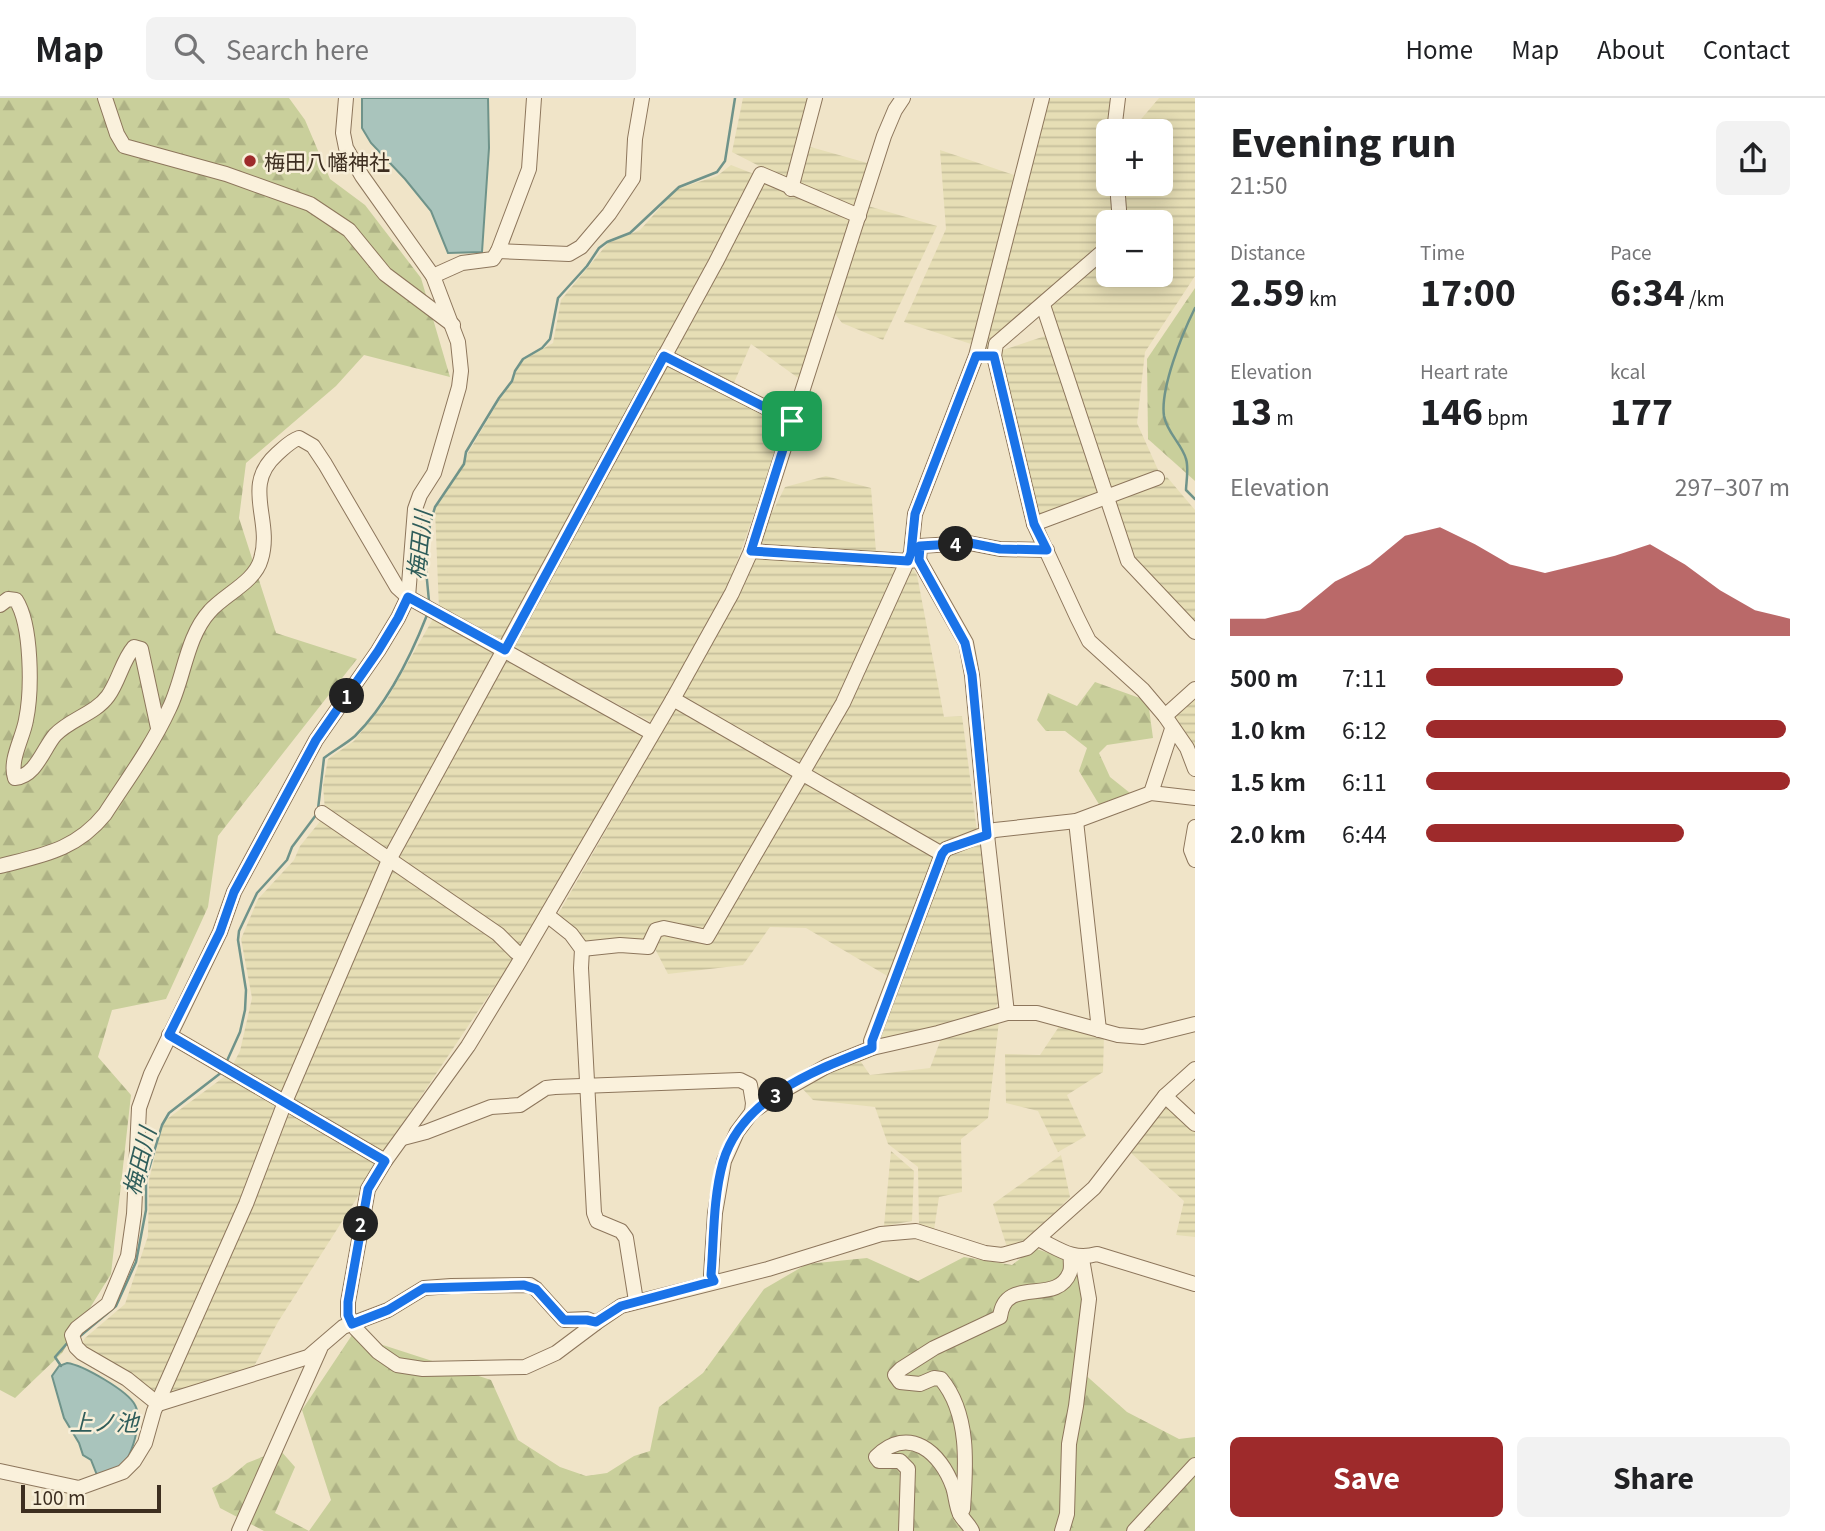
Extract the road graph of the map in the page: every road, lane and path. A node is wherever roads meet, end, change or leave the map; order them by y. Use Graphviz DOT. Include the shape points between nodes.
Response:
graph roads {
  1 [pos="105,98"];
  2 [pos="345,98"];
  3 [pos="534,98"];
  4 [pos="642,98"];
  5 [pos="815,98"];
  6 [pos="903,98"];
  7 [pos="1042,98"];
  8 [pos="1118,98"];
  9 [pos="1115,119"];
  10 [pos="792,189"];
  11 [pos="859,216"];
  12 [pos="498,251"];
  13 [pos="1096,258"];
  14 [pos="433,276"];
  15 [pos="1043,305"];
  16 [pos="453,325"];
  17 [pos="664,356"];
  18 [pos="976,356"];
  19 [pos="994,356"];
  20 [pos="792,421"];
  21 [pos="1157,478"];
  22 [pos="1106,497"];
  23 [pos="1034,524"];
  24 [pos="1047,550"];
  25 [pos="751,551"];
  26 [pos="913,561"];
  27 [pos="408,597"];
  28 [pos="0,605"];
  29 [pos="1195,632"];
  30 [pos="505,650"];
  31 [pos="1195,688"];
  32 [pos="673,699"];
  33 [pos="1169,722"];
  34 [pos="158,728"];
  35 [pos="652,733"];
  36 [pos="1195,769"];
  37 [pos="802,772"];
  38 [pos="1151,793"];
  39 [pos="1195,798"];
  40 [pos="322,813"];
  41 [pos="1076,821"];
  42 [pos="1195,827"];
  43 [pos="987,835"];
  44 [pos="942,854"];
  45 [pos="389,860"];
  46 [pos="1195,860"];
  47 [pos="0,866"];
  48 [pos="547,915"];
  49 [pos="582,948"];
  50 [pos="523,954"];
  51 [pos="1007,1013"];
  52 [pos="1195,1024"];
  53 [pos="1099,1030"];
  54 [pos="169,1035"];
  55 [pos="872,1048"];
  56 [pos="1195,1069"];
  57 [pos="587,1087"];
  58 [pos="1165,1096"];
  59 [pos="285,1102"];
  60 [pos="752,1112"];
  61 [pos="1195,1124"];
  62 [pos="403,1138"];
  63 [pos="385,1161"];
  64 [pos="1038,1239"];
  65 [pos="1077,1257"];
  66 [pos="714,1281"];
  67 [pos="1195,1284"];
  68 [pos="636,1301"];
  69 [pos="596,1322"];
  70 [pos="352,1324"];
  71 [pos="320,1349"];
  72 [pos="158,1404"];
  73 [pos="1195,1465"];
  74 [pos="0,1471"];
  75 [pos="960,1514"];
  76 [pos="239,1531"];
  77 [pos="906,1531"];
  78 [pos="972,1531"];
  79 [pos="1062,1531"];
  80 [pos="1134,1531"];
  1 -- 16 [label="street" via="124,146 226,174 310,204 349,230 385,274"];
  2 -- 14 [label="street" via="346,148"];
  3 -- 12 [label="street" via="529,169"];
  4 -- 12 [label="street" via="633,178 581,247 569,254"];
  5 -- 10 [label="street"];
  6 -- 11 [label="street" via="884,136"];
  7 -- 18 [label="street"];
  8 -- 9 [label="street"];
  10 -- 11 [label="street"];
  10 -- 17 [label="street" via="761,174"];
  11 -- 20 [label="street"];
  12 -- 14 [label="street" via="493,259 462,262"];
  13 -- 15 [label="street"];
  14 -- 16 [label="street"];
  15 -- 19 [label="street" via="996,344"];
  15 -- 22 [label="street"];
  16 -- 27 [label="street" via="461,358 457,400 434,473 415,509"];
  17 -- 20 [label="street"];
  17 -- 30 [label="street"];
  18 -- 19 [label="street"];
  18 -- 26 [label="street" via="915,514"];
  19 -- 23 [label="street"];
  20 -- 25 [label="street"];
  21 -- 22 [label="street"];
  22 -- 23 [label="street"];
  22 -- 29 [label="street" via="1128,561"];
  23 -- 24 [label="street"];
  24 -- 26 [label="street" via="970,543 920,546"];
  24 -- 33 [label="street" via="1089,641 1143,690"];
  25 -- 26 [label="street"];
  25 -- 32 [label="street"];
  26 -- 37 [label="street" via="843,703"];
  26 -- 43 [label="street" via="965,643"];
  27 -- 30 [label="street"];
  27 -- 34 [label="street" via="397,587 313,446 306,440 293,440 269,463 259,481 264,527 261,561 209,612"];
  27 -- 54 [label="street" via="378,651 316,740 234,892 220,932"];
  28 -- 34 [label="street" via="16,600 26,634 29,685 26,719 13,764 15,778 37,764 55,736 108,696 134,647 141,649"];
  30 -- 35 [label="street"];
  30 -- 45 [label="street"];
  31 -- 33 [label="street"];
  32 -- 35 [label="street"];
  32 -- 37 [label="street"];
  33 -- 36 [label="street"];
  33 -- 38 [label="street"];
  34 -- 47 [label="street" via="94,827 74,844"];
  35 -- 48 [label="street"];
  37 -- 44 [label="street"];
  37 -- 49 [label="street" via="707,937 664,928 656,930 648,947"];
  38 -- 39 [label="street"];
  38 -- 41 [label="street"];
  40 -- 45 [label="street"];
  41 -- 43 [label="street" via="995,830"];
  41 -- 53 [label="street"];
  42 -- 46 [label="street" via="1191,850"];
  43 -- 44 [label="street"];
  43 -- 51 [label="street"];
  44 -- 55 [label="street"];
  45 -- 50 [label="street"];
  45 -- 59 [label="street"];
  48 -- 49 [label="street"];
  48 -- 50 [label="street"];
  49 -- 57 [label="street"];
  50 -- 62 [label="street" via="468,1046"];
  51 -- 53 [label="street" via="1037,1013"];
  51 -- 55 [label="street"];
  52 -- 53 [label="street" via="1143,1037"];
  54 -- 59 [label="street"];
  54 -- 72 [label="street" via="139,1108 128,1256 108,1304 77,1328 73,1339 82,1353"];
  55 -- 60 [label="street" via="827,1066"];
  56 -- 58 [label="street"];
  57 -- 60 [label="street" via="740,1080 750,1086"];
  57 -- 62 [label="street" via="546,1088 520,1105 491,1107"];
  57 -- 68 [label="street" via="594,1213 597,1221 621,1231 625,1238"];
  58 -- 61 [label="street"];
  58 -- 64 [label="street" via="1094,1188"];
  59 -- 63 [label="street"];
  59 -- 72 [label="street"];
  60 -- 66 [label="street" via="724,1161 715,1213"];
  62 -- 63 [label="street"];
  63 -- 70 [label="street" via="368,1189 348,1302"];
  64 -- 65 [label="street"];
  64 -- 66 [label="street" via="1027,1248 1002,1255 916,1231 881,1234"];
  65 -- 67 [label="street" via="1097,1254"];
  65 -- 75 [label="street" via="1064,1282 1054,1289 1011,1296 1000,1317 934,1348 895,1375 900,1382 920,1384 942,1379 955,1401 967,1457"];
  65 -- 79 [label="street" via="1089,1299"];
  66 -- 68 [label="street"];
  68 -- 69 [label="street"];
  69 -- 70 [label="street" via="564,1320 536,1289 524,1285 424,1288 388,1310"];
  69 -- 70 [label="street" via="556,1353 525,1367 423,1369 387,1359"];
  70 -- 71 [label="street" via="337,1331"];
  71 -- 72 [label="street" via="308,1357"];
  71 -- 76 [label="street"];
  72 -- 74 [label="street" via="145,1443 123,1472 79,1488"];
  73 -- 80 [label="street"];
  75 -- 77 [label="street" via="953,1487 937,1460 922,1445 906,1442 876,1457 900,1461 908,1469"];
  75 -- 78 [label="street"];
}
